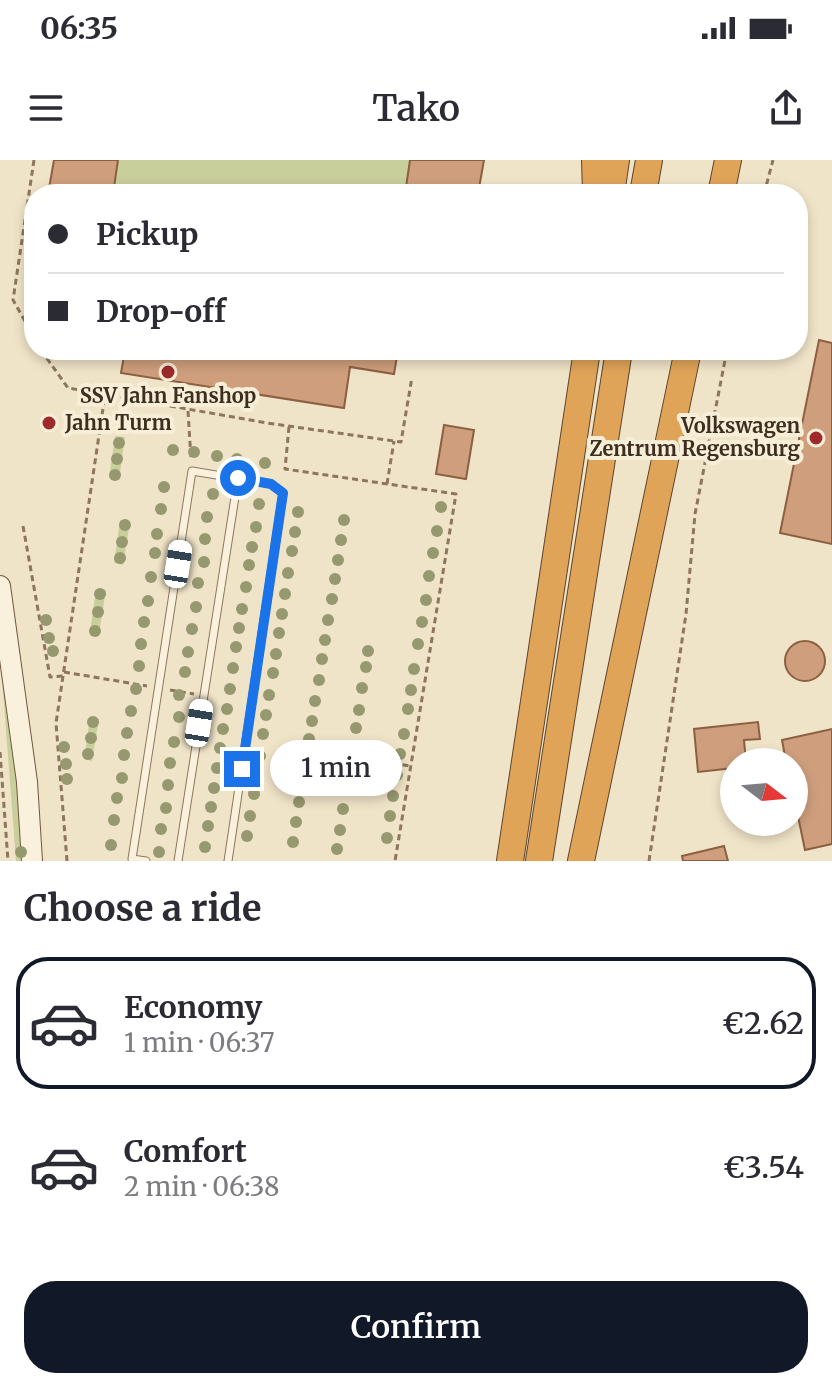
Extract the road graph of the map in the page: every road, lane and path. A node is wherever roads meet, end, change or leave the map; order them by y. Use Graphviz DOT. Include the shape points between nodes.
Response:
graph roads {
  1 [pos="34,160"];
  2 [pos="595,160"];
  3 [pos="616,160"];
  4 [pos="649,160"];
  5 [pos="728,160"];
  6 [pos="773,160"];
  7 [pos="30,184"];
  8 [pos="596,184"];
  9 [pos="612,184"];
  10 [pos="645,184"];
  11 [pos="723,184"];
  12 [pos="767,184"];
  13 [pos="24,227"];
  14 [pos="24,319"];
  15 [pos="47,360"];
  16 [pos="574,360"];
  17 [pos="585,360"];
  18 [pos="617,360"];
  19 [pos="686,360"];
  20 [pos="725,360"];
  21 [pos="412,377"];
  22 [pos="105,395"];
  23 [pos="188,410"];
  24 [pos="289,427"];
  25 [pos="394,441"];
  26 [pos="192,471"];
  27 [pos="238,478"];
  28 [pos="387,484"];
  29 [pos="23,526"];
  30 [pos="554,562"];
  31 [pos="0,586"];
  32 [pos="64,674"];
  33 [pos="158,688"];
  34 [pos="204,696"];
  35 [pos="284,746"];
  36 [pos="0,752"];
  37 [pos="410,766"];
  38 [pos="62,790"];
  39 [pos="68,790"];
  40 [pos="8,861"];
  41 [pos="32,861"];
  42 [pos="67,861"];
  43 [pos="146,861"];
  44 [pos="178,861"];
  45 [pos="228,861"];
  46 [pos="395,861"];
  47 [pos="510,861"];
  48 [pos="539,861"];
  49 [pos="581,861"];
  50 [pos="649,861"];
  1 -- 7 [label="path"];
  2 -- 8 [label="highway"];
  3 -- 9 [label="highway"];
  4 -- 10 [label="highway"];
  5 -- 11 [label="highway"];
  6 -- 12 [label="path"];
  13 -- 14 [label="path" via="13,300"];
  15 -- 22 [label="path" via="68,388"];
  16 -- 30 [label="highway"];
  17 -- 30 [label="highway"];
  18 -- 48 [label="highway"];
  19 -- 49 [label="highway"];
  20 -- 50 [label="path" via="695,514 686,614"];
  21 -- 25 [label="path" via="401,442"];
  22 -- 23 [label="path"];
  22 -- 32 [label="path"];
  23 -- 24 [label="path"];
  23 -- 26 [label="path"];
  24 -- 25 [label="path"];
  24 -- 28 [label="path" via="285,469"];
  25 -- 28 [label="path"];
  26 -- 27 [label="lane"];
  26 -- 33 [label="lane"];
  27 -- 34 [label="lane"];
  27 -- 45 [label="lane" via="271,484 283,493"];
  28 -- 37 [label="path" via="456,494"];
  29 -- 32 [label="path" via="50,677"];
  30 -- 47 [label="highway"];
  31 -- 41 [label="street" via="27,782"];
  32 -- 33 [label="path"];
  32 -- 38 [label="path" via="56,723"];
  33 -- 34 [label="path"];
  33 -- 43 [label="lane" via="132,859"];
  34 -- 44 [label="lane"];
  35 -- 37 [label="path"];
  36 -- 40 [label="path"];
  37 -- 46 [label="path"];
  38 -- 39 [label="path"];
  38 -- 42 [label="path"];
}
